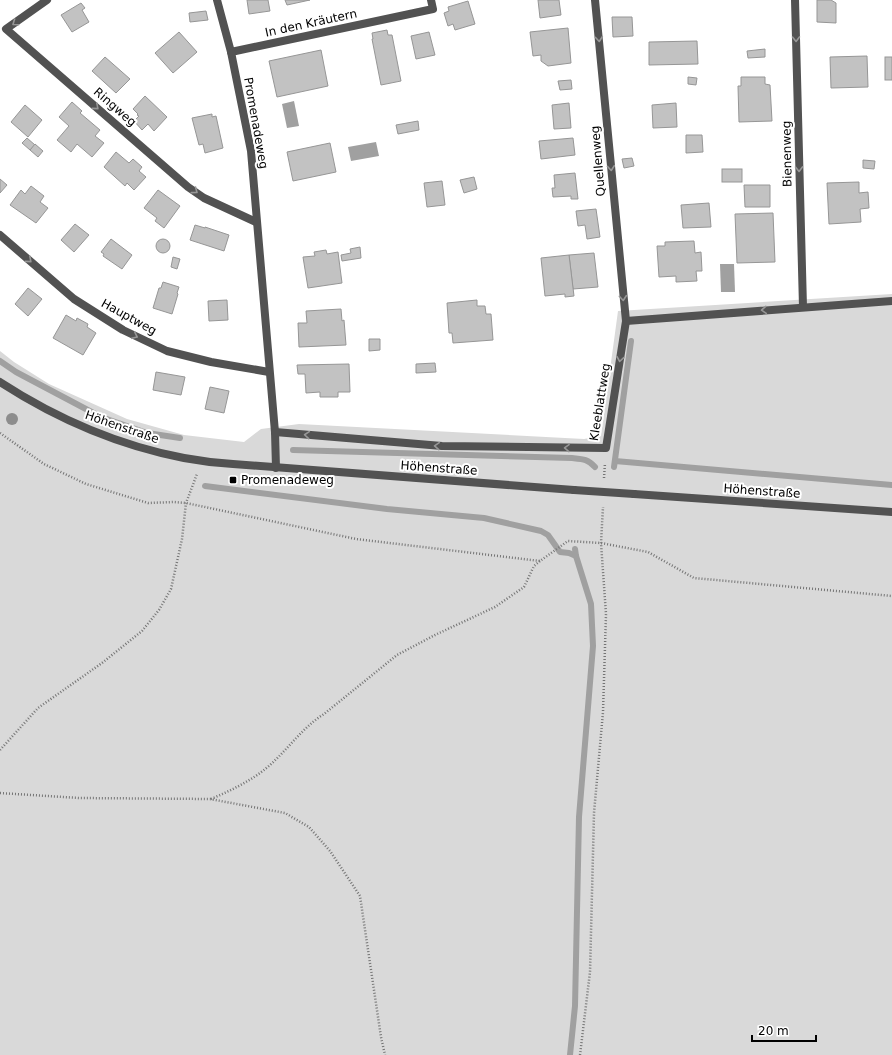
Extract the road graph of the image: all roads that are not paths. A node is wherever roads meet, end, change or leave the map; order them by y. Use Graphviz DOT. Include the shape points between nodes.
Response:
graph roads {
  1 [pos="47,0"];
  2 [pos="218,0"];
  3 [pos="431,0"];
  4 [pos="595,0"];
  5 [pos="795,0"];
  6 [pos="231,52"];
  7 [pos="256,222"];
  8 [pos="0,234"];
  9 [pos="892,301"];
  10 [pos="803,307"];
  11 [pos="626,321"];
  12 [pos="269,372"];
  13 [pos="0,382"];
  14 [pos="275,432"];
  15 [pos="276,468"];
  16 [pos="892,512"];
  1 -- 7 [label="street, Ringweg, one-way" via="6,29 188,187 204,198"];
  2 -- 6 [label="street, Promenadeweg"];
  3 -- 6 [label="street, In den Kräutern" via="433,9"];
  4 -- 11 [label="street, Quellenweg, one-way"];
  5 -- 10 [label="street, Bienenweg, one-way"];
  6 -- 7 [label="street, Promenadeweg" via="251,151"];
  7 -- 12 [label="street, Promenadeweg"];
  8 -- 12 [label="street, Hauptweg, one-way" via="74,299 123,330 167,351"];
  9 -- 10 [label="street"];
  10 -- 11 [label="street, one-way"];
  11 -- 14 [label="street, Kleeblattweg, one-way" via="606,448 442,446"];
  12 -- 14 [label="street, Promenadeweg"];
  13 -- 15 [label="street, Höhenstraße" via="53,414 124,443 202,461"];
  14 -- 15 [label="street, Promenadeweg"];
  15 -- 16 [label="street, Höhenstraße, bridge"];
}
